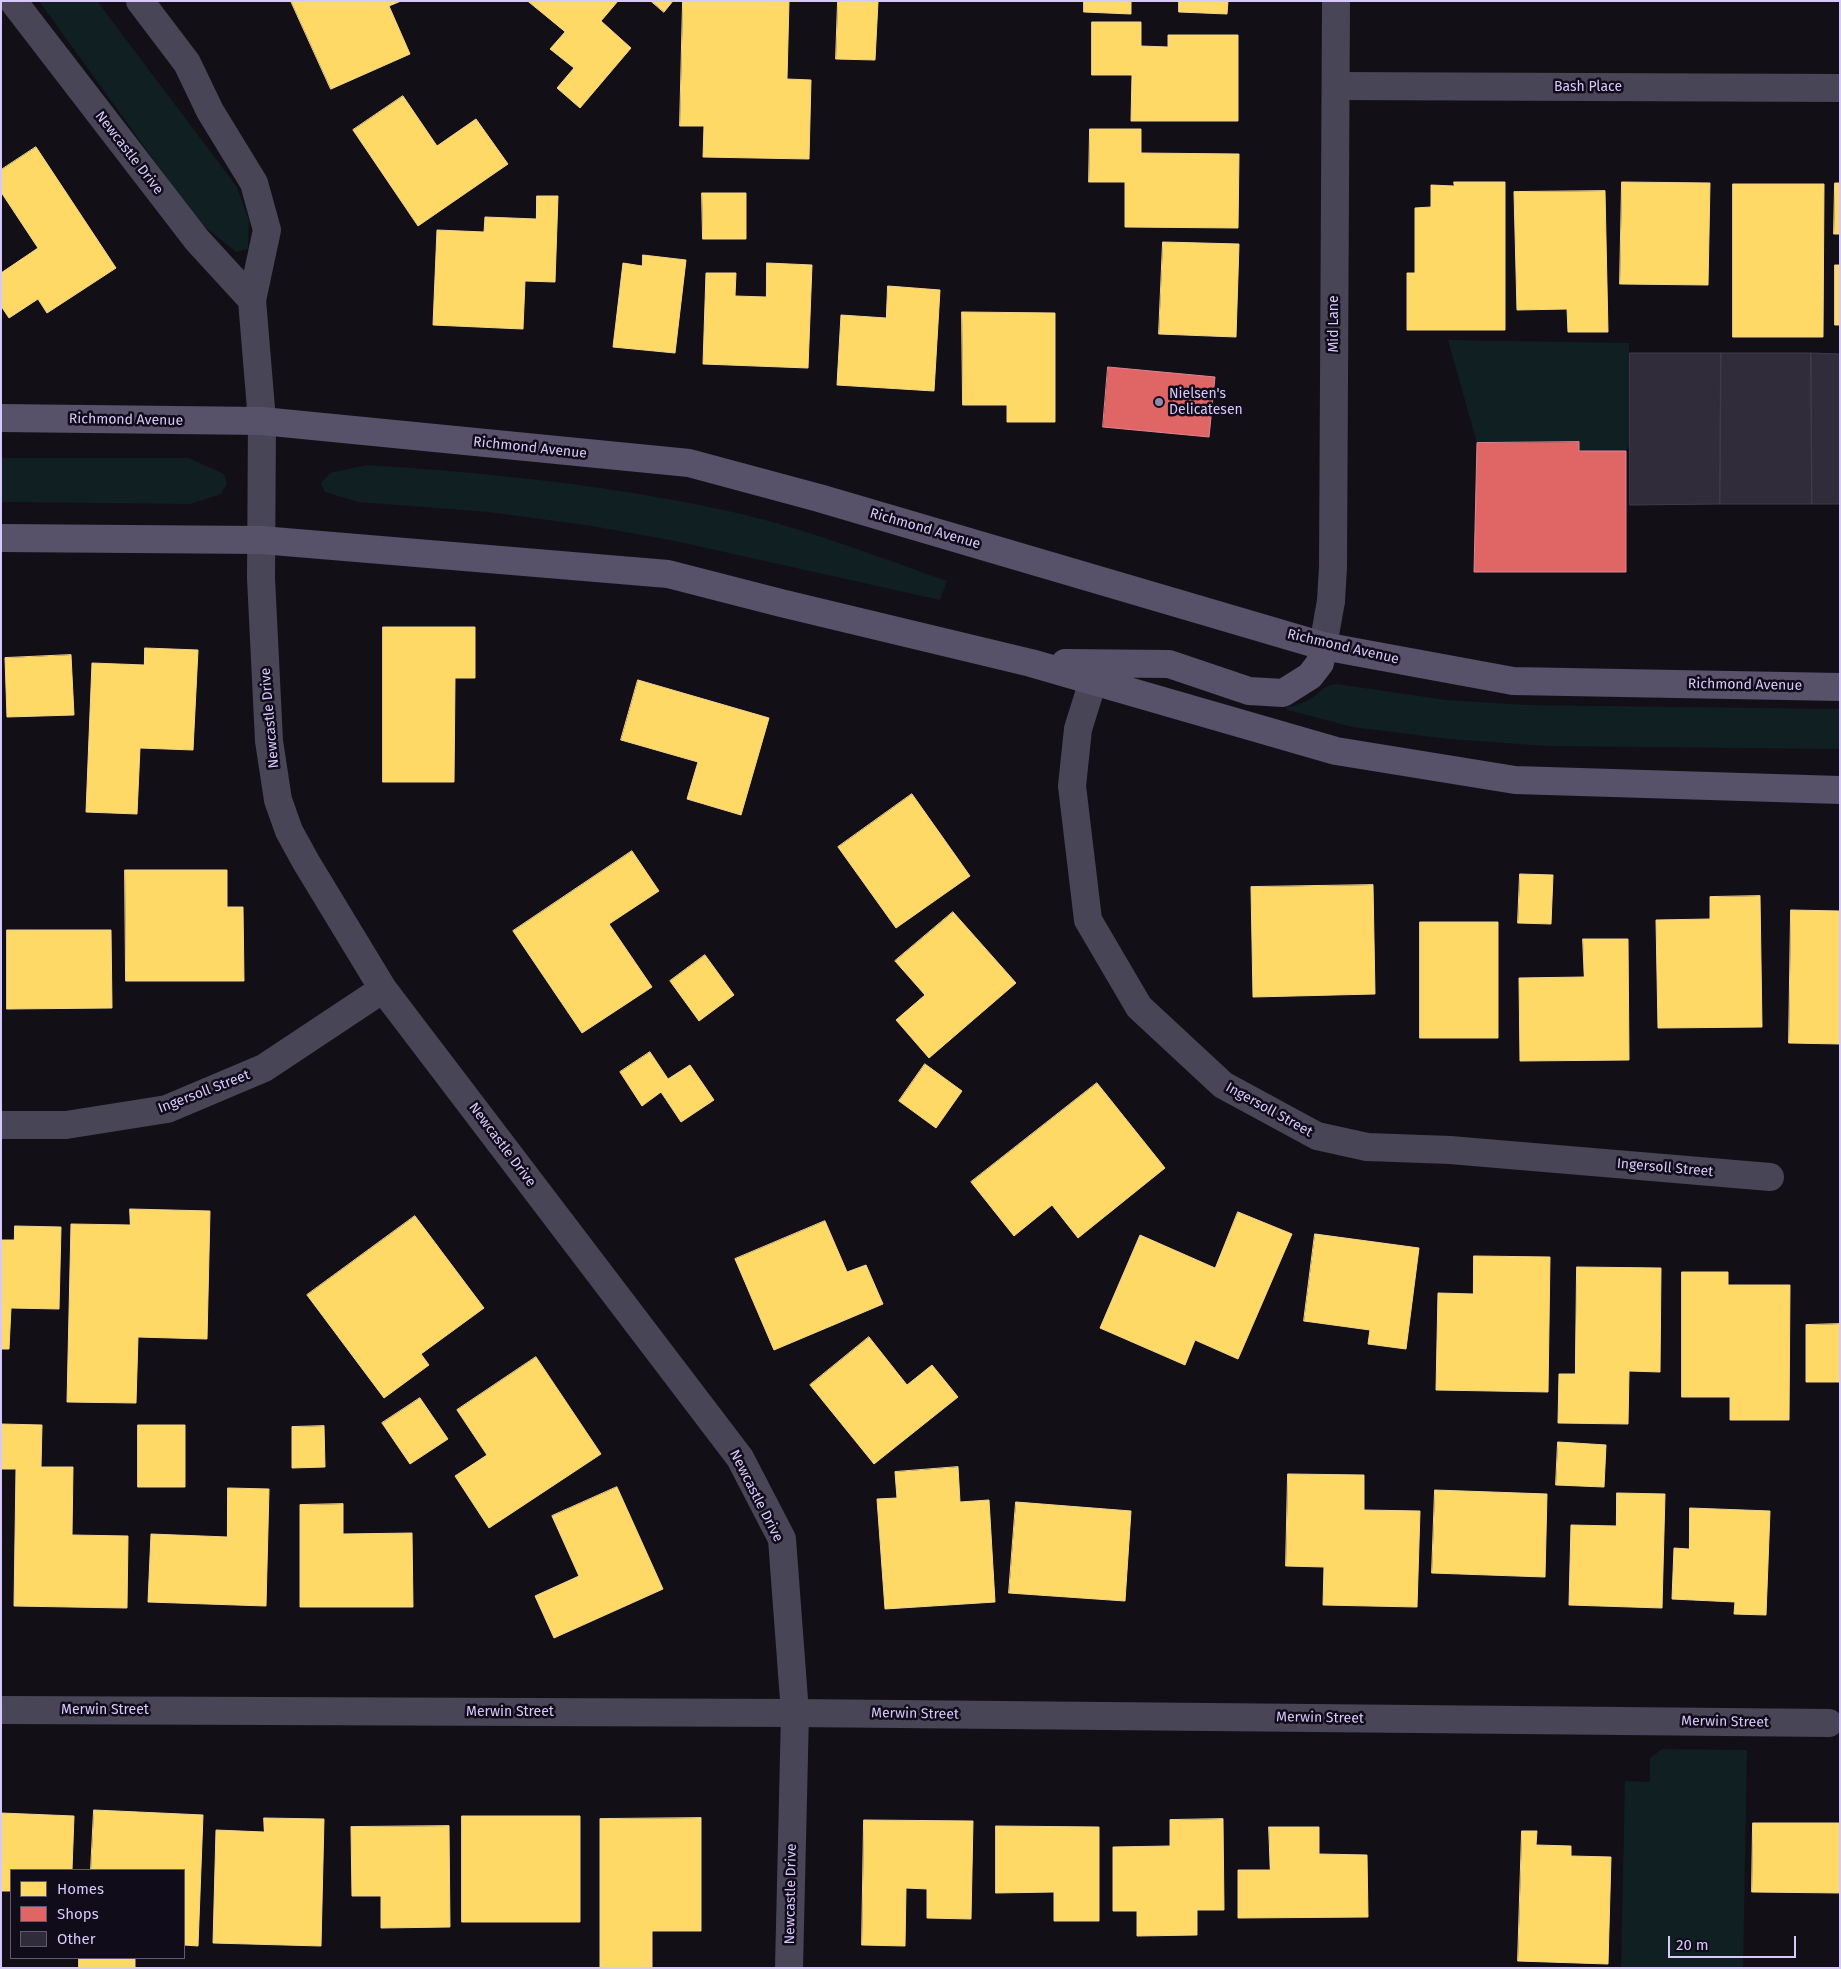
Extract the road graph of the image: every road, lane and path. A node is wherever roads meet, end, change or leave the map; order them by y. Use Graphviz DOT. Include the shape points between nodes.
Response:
graph roads {
  1 [pos="12,1"];
  2 [pos="140,1"];
  3 [pos="1336,1"];
  4 [pos="1336,86"];
  5 [pos="1840,88"];
  6 [pos="252,300"];
  7 [pos="1,418"];
  8 [pos="262,421"];
  9 [pos="1,538"];
  10 [pos="261,540"];
  11 [pos="1323,646"];
  12 [pos="1031,663"];
  13 [pos="1093,681"];
  14 [pos="1840,687"];
  15 [pos="1840,790"];
  16 [pos="383,989"];
  17 [pos="1,1125"];
  18 [pos="1770,1177"];
  19 [pos="1,1710"];
  20 [pos="795,1713"];
  21 [pos="1829,1723"];
  22 [pos="789,1968"];
  1 -- 6 [label="street, Newcastle Drive" via="197,240"];
  2 -- 6 [label="street, Newcastle Drive" via="187,63 210,111 254,183 267,230"];
  3 -- 4 [label="street, Mid Lane"];
  4 -- 5 [label="street, Bash Place"];
  4 -- 11 [label="street, Mid Lane" via="1333,558 1331,601"];
  6 -- 8 [label="street, Newcastle Drive"];
  7 -- 8 [label="main road, Richmond Avenue"];
  8 -- 10 [label="street, Newcastle Drive"];
  8 -- 11 [label="main road, Richmond Avenue" via="689,464 820,498"];
  9 -- 10 [label="main road"];
  10 -- 12 [label="main road" via="668,574"];
  10 -- 16 [label="street, Newcastle Drive" via="269,742 278,800 289,831 306,862"];
  11 -- 12 [label="main road" via="1320,663 1310,676 1283,693 1249,691 1169,664"];
  11 -- 14 [label="main road, Richmond Avenue" via="1513,681"];
  12 -- 13 [label="main road"];
  13 -- 15 [label="main road" via="1336,751 1515,780"];
  13 -- 18 [label="street, Ingersoll Street" via="1078,729 1072,786 1088,920 1139,1007 1223,1085 1317,1136 1367,1146"];
  16 -- 17 [label="street, Ingersoll Street" via="264,1068 167,1109 66,1125"];
  16 -- 20 [label="street, Newcastle Drive" via="740,1458 782,1539"];
  19 -- 20 [label="street, Merwin Street"];
  20 -- 21 [label="street, Merwin Street"];
  20 -- 22 [label="street, Newcastle Drive"];
}
